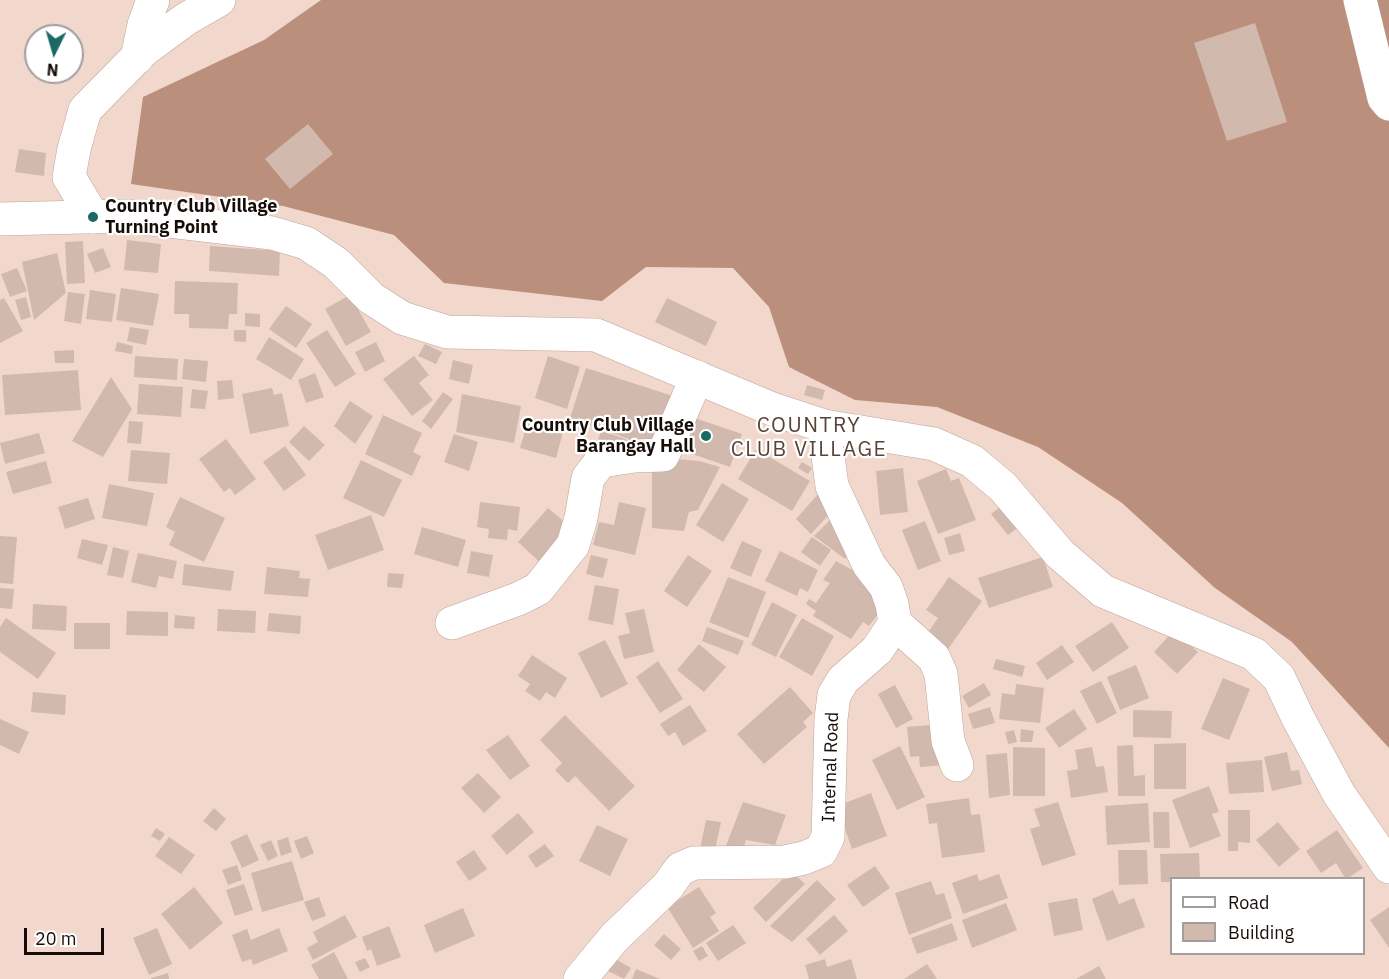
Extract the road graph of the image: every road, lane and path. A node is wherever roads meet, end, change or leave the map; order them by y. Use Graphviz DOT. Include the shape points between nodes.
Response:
graph roads {
  1 [pos="153,0"];
  2 [pos="219,0"];
  3 [pos="1360,0"];
  4 [pos="137,58"];
  5 [pos="1389,104"];
  6 [pos="93,217"];
  7 [pos="0,219"];
  8 [pos="697,378"];
  9 [pos="824,426"];
  10 [pos="895,622"];
  11 [pos="452,623"];
  12 [pos="957,765"];
  13 [pos="1389,867"];
  14 [pos="580,979"];
  1 -- 4 [label="street"];
  2 -- 4 [label="street" via="186,19"];
  3 -- 5 [label="street" via="1384,98"];
  4 -- 6 [label="street" via="85,111 74,149 69,177"];
  6 -- 7 [label="street"];
  6 -- 8 [label="street" via="126,216 272,233 306,243 336,262 371,298 402,318 447,332 596,335"];
  8 -- 9 [label="street"];
  8 -- 11 [label="street" via="663,455 601,461 588,478 573,545 538,589"];
  9 -- 10 [label="street" via="832,486 869,566 886,587"];
  9 -- 13 [label="street" via="934,444 972,461 1003,487 1060,554 1103,591 1254,654 1279,678 1339,794"];
  10 -- 12 [label="street" via="934,658 941,674 948,741"];
  10 -- 14 [label="street, Internal Road" via="877,650 843,680 834,695 828,837 821,851 785,862 694,863 680,869"];
}
